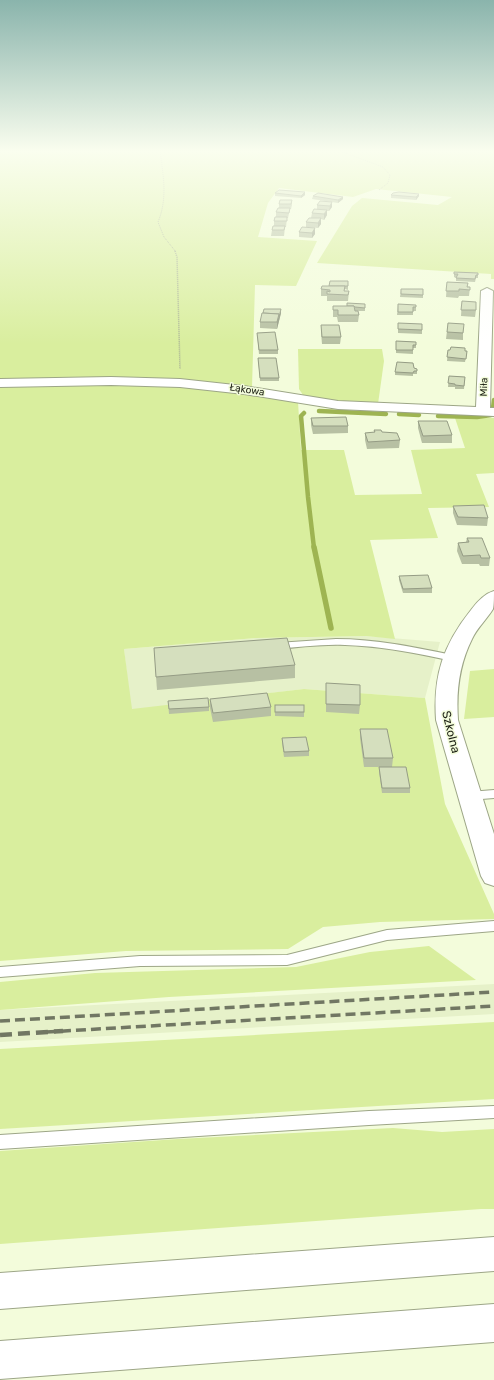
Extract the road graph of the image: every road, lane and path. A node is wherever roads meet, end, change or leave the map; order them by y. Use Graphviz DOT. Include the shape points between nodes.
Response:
graph roads {
  1 [pos="162,214"];
  2 [pos="487,291"];
  3 [pos="0,383"];
  4 [pos="180,383"];
  5 [pos="489,412"];
  6 [pos="494,598"];
  7 [pos="264,647"];
  8 [pos="452,658"];
  9 [pos="494,794"];
  10 [pos="468,796"];
  11 [pos="494,876"];
  12 [pos="494,926"];
  13 [pos="0,972"];
  14 [pos="494,1112"];
  15 [pos="0,1142"];
  16 [pos="494,1254"];
  17 [pos="0,1291"];
  18 [pos="494,1323"];
  19 [pos="0,1360"];
  1 -- 4 [label="path" via="158,222 177,257"];
  2 -- 5 [label="street, Miła"];
  3 -- 4 [label="street, Łąkowa"];
  4 -- 5 [label="street, Łąkowa" via="244,390 338,406"];
  6 -- 8 [label="main road, Szkolna" via="464,633"];
  7 -- 8 [label="lane" via="366,643"];
  8 -- 10 [label="main road, Szkolna" via="446,681 445,707"];
  9 -- 10 [label="lane"];
  10 -- 11 [label="main road, Szkolna"];
  12 -- 13 [label="lane" via="387,935 287,960 140,961"];
  14 -- 15 [label="lane"];
  16 -- 17 [label="main road"];
  18 -- 19 [label="main road"];
}
